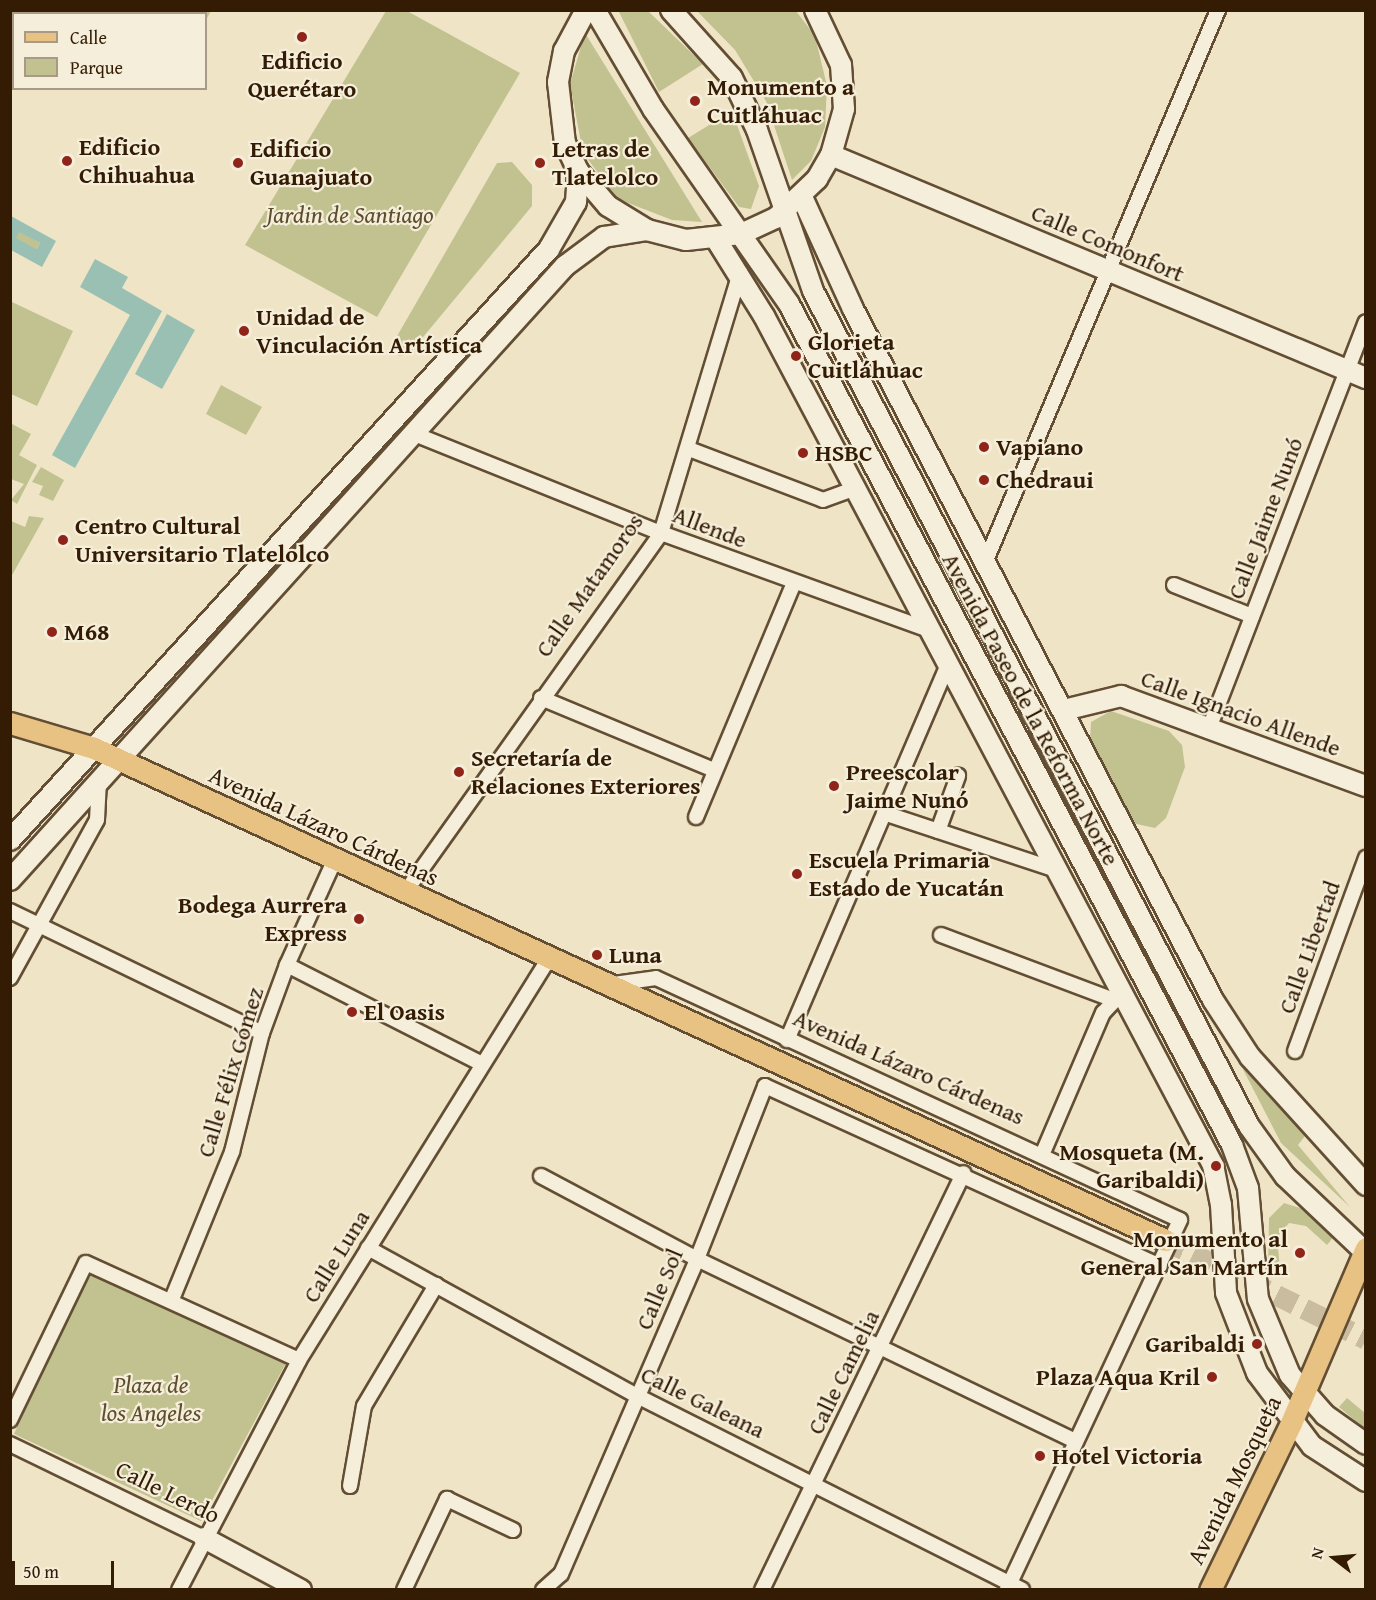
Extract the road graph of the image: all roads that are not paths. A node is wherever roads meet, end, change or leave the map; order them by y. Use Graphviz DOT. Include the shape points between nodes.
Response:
graph roads {
  1 [pos="586,10"];
  2 [pos="595,10"];
  3 [pos="671,10"];
  4 [pos="1218,10"];
  5 [pos="825,15"];
  6 [pos="831,155"];
  7 [pos="578,171"];
  8 [pos="802,197"];
  9 [pos="787,210"];
  10 [pos="648,230"];
  11 [pos="741,234"];
  12 [pos="716,239"];
  13 [pos="740,273"];
  14 [pos="1112,273"];
  15 [pos="1365,322"];
  16 [pos="1345,369"];
  17 [pos="1365,378"];
  18 [pos="412,433"];
  19 [pos="689,449"];
  20 [pos="854,489"];
  21 [pos="661,533"];
  22 [pos="987,558"];
  23 [pos="794,583"];
  24 [pos="1174,585"];
  25 [pos="1252,616"];
  26 [pos="929,630"];
  27 [pos="948,664"];
  28 [pos="541,698"];
  29 [pos="1064,710"];
  30 [pos="10,723"];
  31 [pos="1208,731"];
  32 [pos="94,748"];
  33 [pos="118,759"];
  34 [pos="714,770"];
  35 [pos="958,776"];
  36 [pos="99,780"];
  37 [pos="1365,786"];
  38 [pos="884,813"];
  39 [pos="696,817"];
  40 [pos="938,831"];
  41 [pos="10,840"];
  42 [pos="1365,858"];
  43 [pos="335,859"];
  44 [pos="1056,870"];
  45 [pos="10,880"];
  46 [pos="406,891"];
  47 [pos="10,911"];
  48 [pos="41,925"];
  49 [pos="941,934"];
  50 [pos="550,957"];
  51 [pos="287,965"];
  52 [pos="10,978"];
  53 [pos="614,984"];
  54 [pos="1116,997"];
  55 [pos="262,1033"];
  56 [pos="787,1040"];
  57 [pos="1294,1051"];
  58 [pos="482,1064"];
  59 [pos="1042,1155"];
  60 [pos="964,1173"];
  61 [pos="541,1176"];
  62 [pos="1365,1185"];
  63 [pos="1165,1240"];
  64 [pos="368,1248"];
  65 [pos="1365,1251"];
  66 [pos="698,1259"];
  67 [pos="1160,1266"];
  68 [pos="436,1285"];
  69 [pos="172,1299"];
  70 [pos="881,1346"];
  71 [pos="299,1360"];
  72 [pos="1304,1394"];
  73 [pos="637,1396"];
  74 [pos="10,1420"];
  75 [pos="1291,1423"];
  76 [pos="1076,1441"];
  77 [pos="10,1444"];
  78 [pos="1365,1444"];
  79 [pos="1365,1481"];
  80 [pos="815,1483"];
  81 [pos="350,1486"];
  82 [pos="513,1530"];
  83 [pos="204,1538"];
  84 [pos="561,1574"];
  85 [pos="1013,1588"];
  86 [pos="179,1590"];
  87 [pos="301,1590"];
  88 [pos="404,1590"];
  89 [pos="543,1590"];
  90 [pos="554,1590"];
  91 [pos="762,1590"];
  92 [pos="1210,1590"];
  1 -- 7 [label="main road" via="564,51 558,82 560,123"];
  2 -- 11 [label="main road, Avenida Paseo de la Reforma Norte" via="653,109"];
  3 -- 9 [label="main road, Avenida Paseo de la Reforma Norte" via="732,78"];
  4 -- 14 [label="street"];
  5 -- 6 [label="main road" via="841,65 844,109"];
  6 -- 8 [label="main road"];
  6 -- 14 [label="main road, Calle Comonfort"];
  7 -- 10 [label="main road" via="608,206"];
  7 -- 32 [label="main road" via="576,202 549,249"];
  8 -- 9 [label="main road"];
  8 -- 22 [label="main road, Avenida Paseo de la Reforma Norte" via="853,309"];
  9 -- 11 [label="main road"];
  9 -- 65 [label="main road, Avenida Paseo de la Reforma Norte" via="818,302 1249,1126 1285,1176"];
  10 -- 12 [label="main road" via="686,240"];
  10 -- 18 [label="main road" via="604,237 565,266"];
  11 -- 12 [label="main road"];
  11 -- 72 [label="main road, Avenida Paseo de la Reforma Norte" via="789,304 1232,1145 1248,1188 1258,1299 1281,1357"];
  12 -- 13 [label="main road"];
  13 -- 19 [label="street, Calle Matamoros"];
  13 -- 20 [label="main road"];
  14 -- 16 [label="main road, Calle Comonfort"];
  14 -- 22 [label="street"];
  15 -- 16 [label="street, Calle Jaime Nunó"];
  16 -- 17 [label="main road, Calle Comonfort"];
  16 -- 25 [label="street, Calle Jaime Nunó"];
  18 -- 21 [label="street, Allende"];
  18 -- 33 [label="main road"];
  19 -- 20 [label="street" via="823,500"];
  19 -- 21 [label="street, Calle Matamoros"];
  20 -- 26 [label="main road"];
  21 -- 23 [label="street, Allende"];
  21 -- 28 [label="street, Calle Matamoros"];
  22 -- 29 [label="main road, Avenida Paseo de la Reforma Norte"];
  23 -- 26 [label="street, Allende"];
  23 -- 34 [label="street"];
  24 -- 25 [label="street"];
  25 -- 31 [label="street, Calle Jaime Nunó"];
  26 -- 27 [label="main road"];
  27 -- 38 [label="street"];
  27 -- 44 [label="main road"];
  28 -- 34 [label="street"];
  28 -- 46 [label="street, Calle Matamoros"];
  29 -- 31 [label="main road, Calle Ignacio Allende" via="1121,696"];
  29 -- 62 [label="main road, Avenida Paseo de la Reforma Norte" via="1231,1031"];
  30 -- 32 [label="main road, Avenida Lázaro Cárdenas"];
  31 -- 37 [label="main road, Calle Ignacio Allende"];
  32 -- 33 [label="main road, Avenida Lázaro Cárdenas"];
  32 -- 41 [label="main road"];
  33 -- 36 [label="main road"];
  33 -- 43 [label="main road, Avenida Lázaro Cárdenas"];
  34 -- 39 [label="street"];
  35 -- 40 [label="street"];
  36 -- 45 [label="main road"];
  36 -- 48 [label="street" via="97,820"];
  38 -- 40 [label="street"];
  38 -- 56 [label="street"];
  40 -- 44 [label="street"];
  42 -- 57 [label="street, Calle Libertad"];
  43 -- 46 [label="main road, Avenida Lázaro Cárdenas"];
  43 -- 51 [label="street, Calle Félix Gómez"];
  44 -- 54 [label="main road"];
  46 -- 50 [label="main road, Avenida Lázaro Cárdenas"];
  47 -- 48 [label="street"];
  48 -- 52 [label="street"];
  48 -- 55 [label="street"];
  49 -- 54 [label="street"];
  50 -- 53 [label="main road, Avenida Lázaro Cárdenas"];
  50 -- 58 [label="street, Calle Luna"];
  51 -- 55 [label="street, Calle Félix Gómez"];
  51 -- 58 [label="street"];
  53 -- 56 [label="street, Avenida Lázaro Cárdenas" via="656,978"];
  53 -- 63 [label="main road, Avenida Lázaro Cárdenas"];
  54 -- 59 [label="street"];
  54 -- 75 [label="main road" via="1212,1166 1221,1205 1226,1293 1238,1333"];
  55 -- 69 [label="street, Calle Félix Gómez" via="232,1152"];
  56 -- 59 [label="street, Avenida Lázaro Cárdenas"];
  58 -- 64 [label="street, Calle Luna"];
  59 -- 67 [label="street, Avenida Lázaro Cárdenas" via="1180,1220"];
  60 -- 66 [label="street, Calle Sol" via="765,1086"];
  60 -- 67 [label="street"];
  60 -- 70 [label="street, Calle Camelia"];
  61 -- 66 [label="street"];
  64 -- 68 [label="street, Calle Galeana"];
  64 -- 71 [label="street, Calle Luna"];
  65 -- 72 [label="main road, Avenida Mosqueta"];
  66 -- 70 [label="street"];
  66 -- 73 [label="street, Calle Sol"];
  67 -- 76 [label="street"];
  68 -- 73 [label="street, Calle Galeana"];
  68 -- 81 [label="street" via="364,1406"];
  69 -- 71 [label="street"];
  69 -- 74 [label="street" via="86,1263"];
  70 -- 76 [label="street"];
  70 -- 80 [label="street, Calle Camelia"];
  71 -- 83 [label="street, Calle Luna"];
  72 -- 75 [label="main road, Avenida Mosqueta"];
  72 -- 78 [label="main road, Avenida Paseo de la Reforma Norte"];
  73 -- 80 [label="street, Calle Galeana"];
  73 -- 84 [label="street, Calle Sol"];
  75 -- 79 [label="main road" via="1324,1456"];
  75 -- 92 [label="main road, Avenida Mosqueta"];
  76 -- 85 [label="street"];
  77 -- 83 [label="street, Calle Lerdo"];
  80 -- 85 [label="street, Calle Galeana"];
  80 -- 91 [label="street, Calle Camelia"];
  82 -- 88 [label="street" via="447,1499"];
  83 -- 86 [label="street, Calle Luna"];
  83 -- 87 [label="main road, Calle Lerdo"];
  84 -- 89 [label="street, Calle Sol"];
  84 -- 90 [label="street, Calle Sol"];
}
